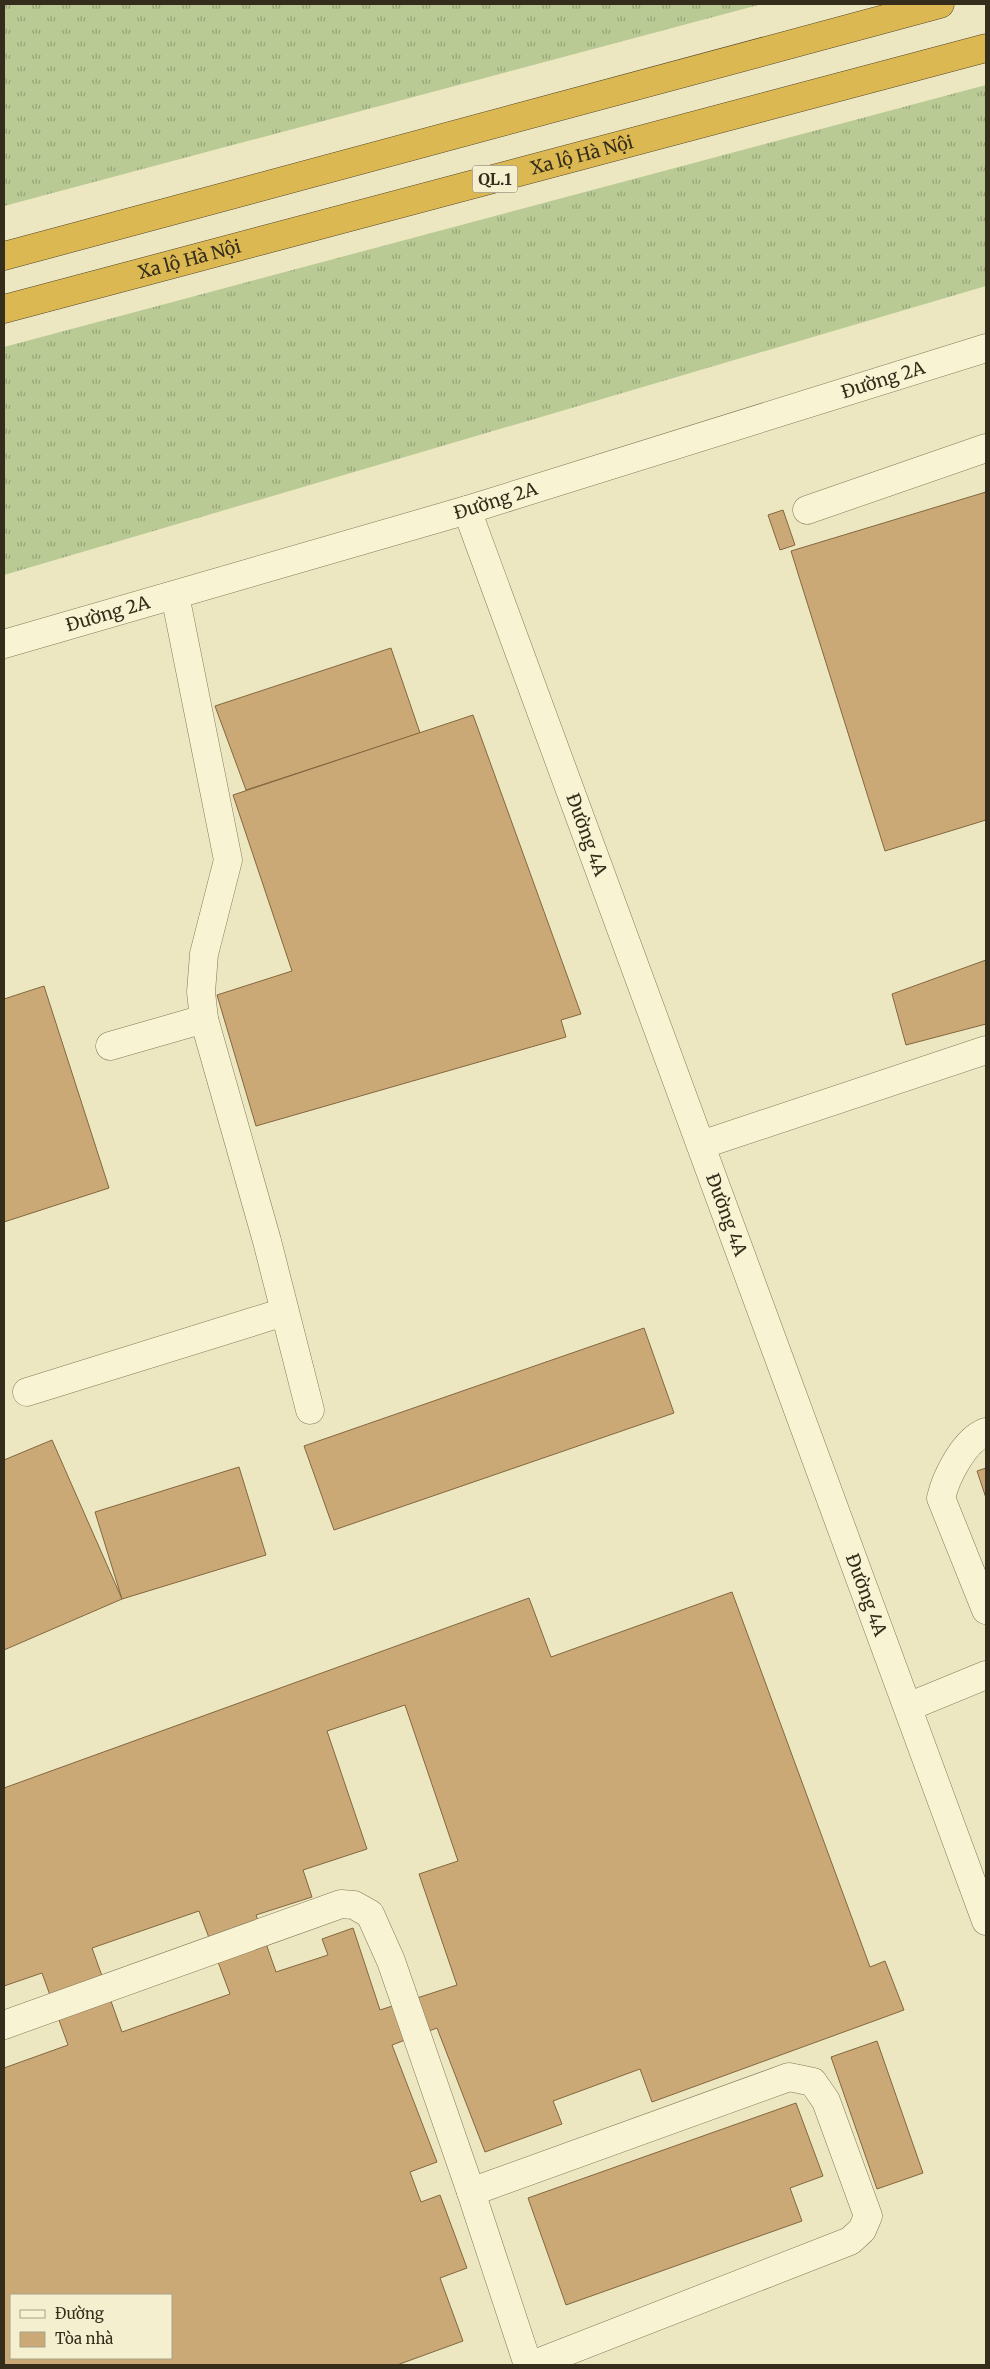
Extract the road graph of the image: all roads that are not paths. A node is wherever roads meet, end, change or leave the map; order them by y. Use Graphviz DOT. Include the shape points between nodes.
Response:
graph roads {
  1 [pos="940,4"];
  2 [pos="986,48"];
  3 [pos="4,256"];
  4 [pos="4,309"];
  5 [pos="986,348"];
  6 [pos="986,448"];
  7 [pos="468,510"];
  8 [pos="806,510"];
  9 [pos="174,595"];
  10 [pos="4,644"];
  11 [pos="204,1019"];
  12 [pos="110,1046"];
  13 [pos="986,1050"];
  14 [pos="701,1145"];
  15 [pos="284,1312"];
  16 [pos="27,1392"];
  17 [pos="310,1410"];
  18 [pos="986,1432"];
  19 [pos="986,1610"];
  20 [pos="986,1675"];
  21 [pos="908,1707"];
  22 [pos="986,1921"];
  23 [pos="4,2025"];
  24 [pos="471,2192"];
  25 [pos="528,2365"];
  26 [pos="532,2365"];
  1 -- 3 [label="highway"];
  2 -- 4 [label="highway, Xa lộ Hà Nội / QL.1"];
  5 -- 7 [label="street, Đường 2A"];
  6 -- 8 [label="street"];
  7 -- 9 [label="street, Đường 2A"];
  7 -- 14 [label="street, Đường 4A"];
  9 -- 10 [label="street, Đường 2A"];
  9 -- 11 [label="street" via="228,860 204,954 200,992"];
  11 -- 12 [label="street"];
  11 -- 15 [label="street"];
  13 -- 14 [label="street"];
  14 -- 21 [label="street, Đường 4A"];
  15 -- 16 [label="street"];
  15 -- 17 [label="street"];
  18 -- 19 [label="street" via="960,1455 944,1482 941,1498"];
  20 -- 21 [label="street"];
  21 -- 22 [label="street, Đường 4A"];
  23 -- 24 [label="street" via="341,1904 354,1905 370,1914 391,1961"];
  24 -- 25 [label="street"];
  24 -- 26 [label="street" via="789,2077 813,2082 826,2101 868,2216 862,2230 850,2241"];
}
